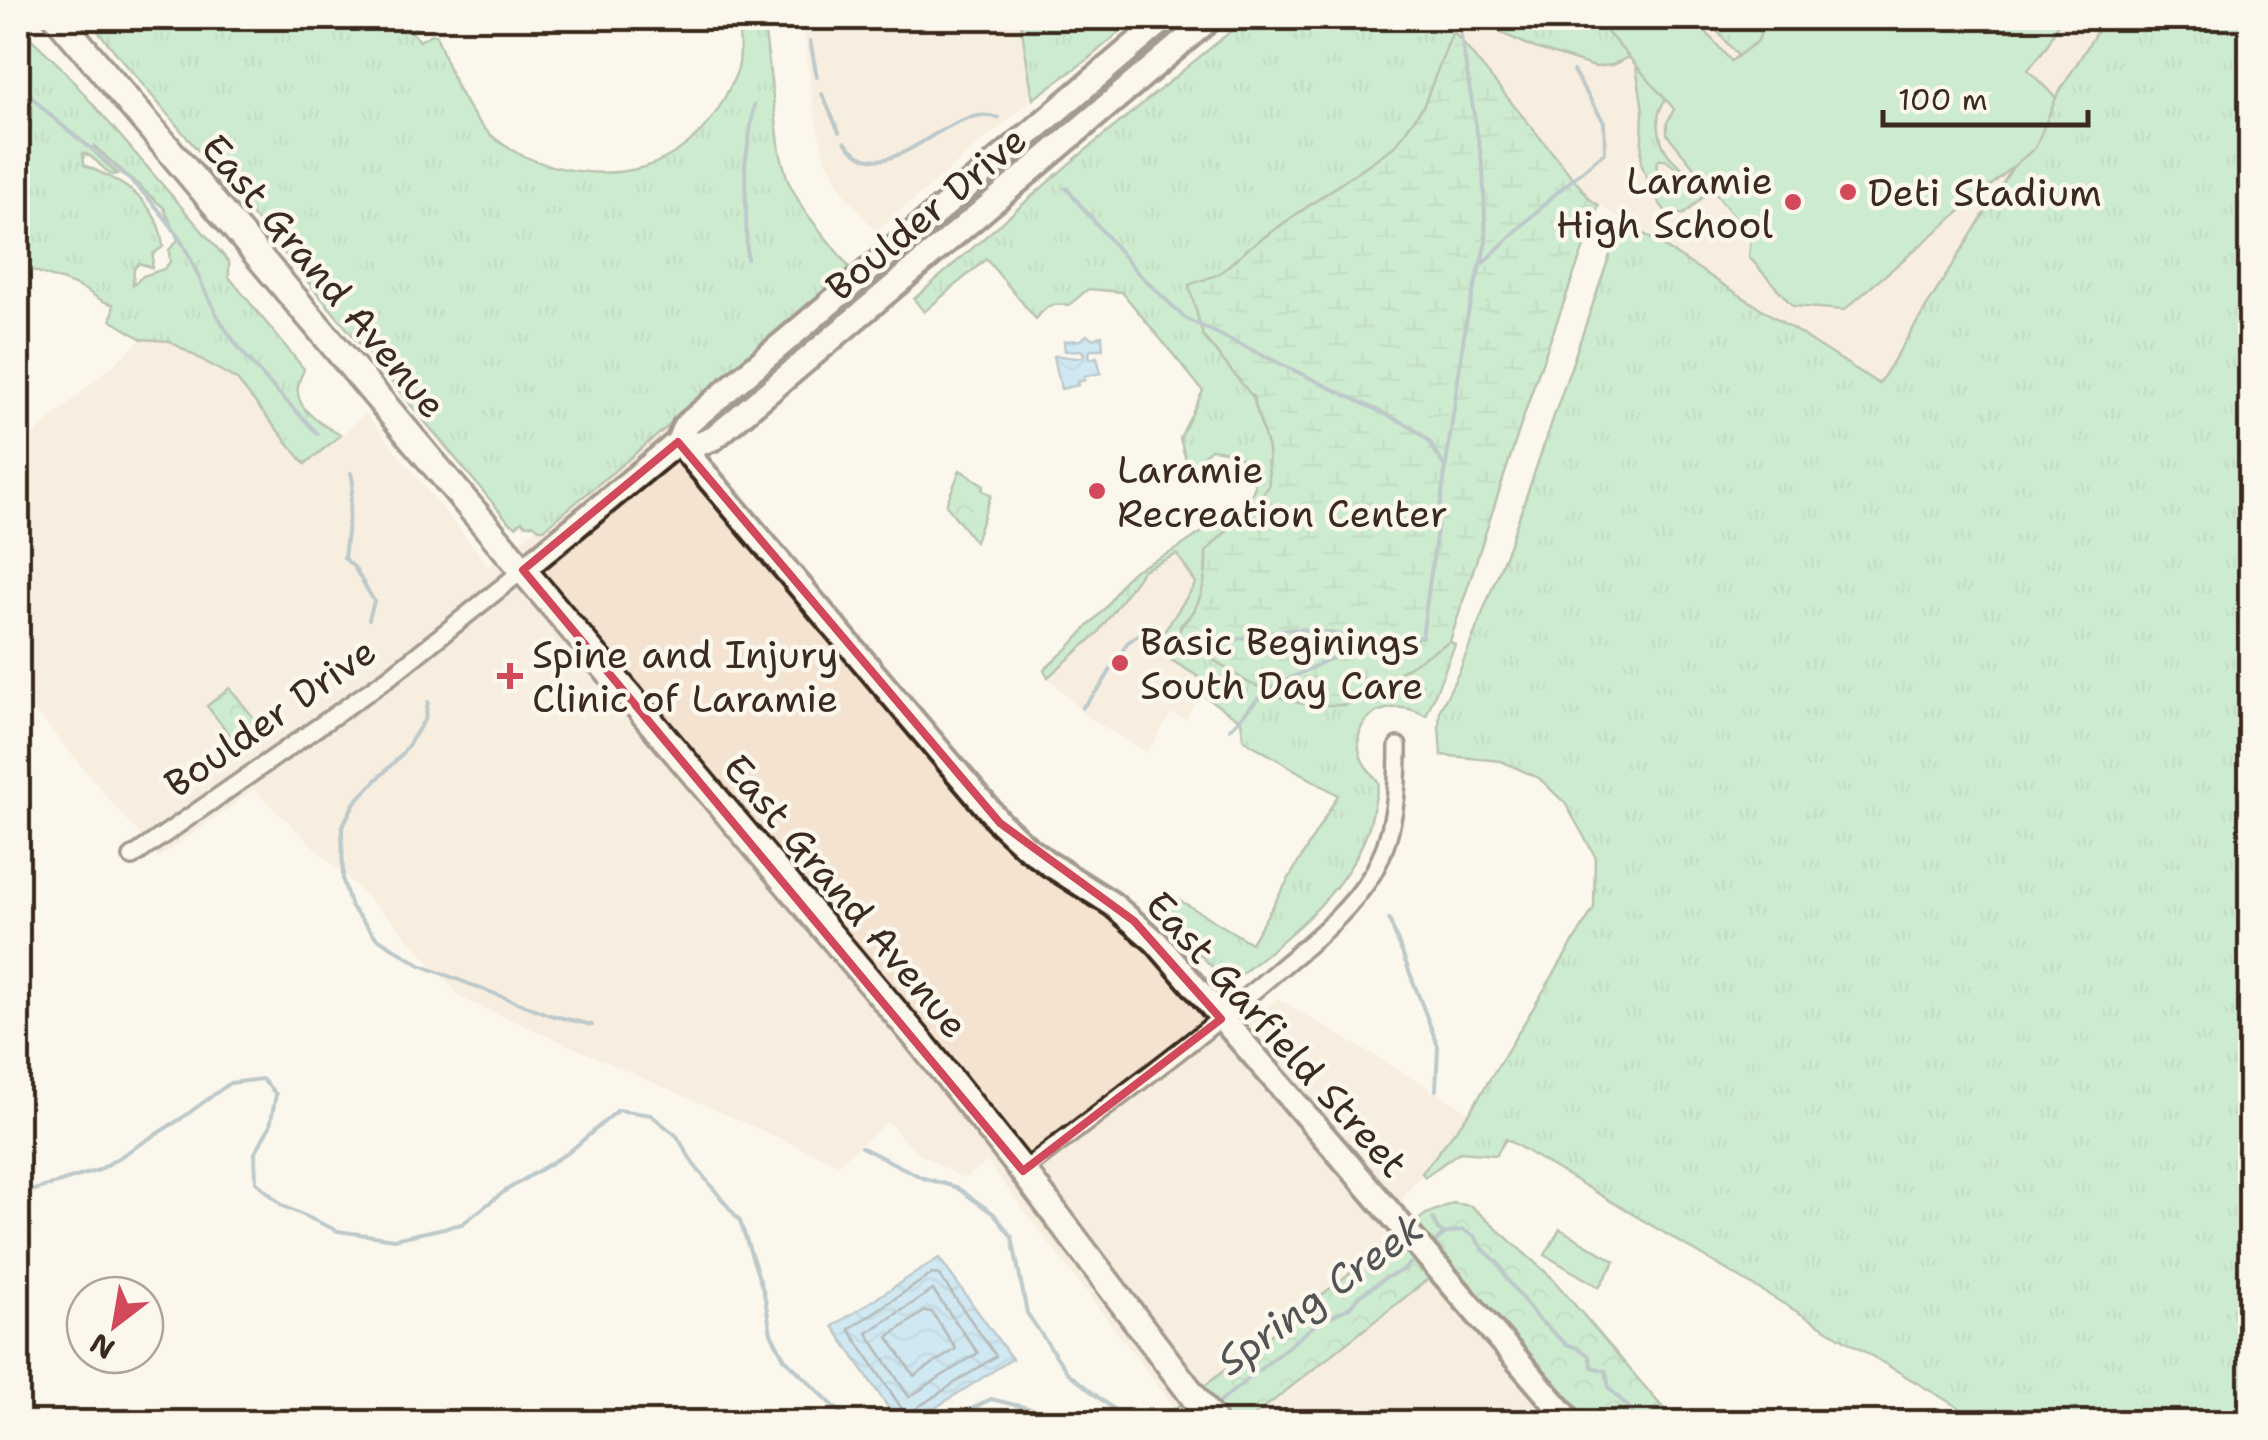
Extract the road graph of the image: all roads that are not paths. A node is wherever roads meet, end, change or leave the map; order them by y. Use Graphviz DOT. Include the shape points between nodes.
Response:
graph roads {
  1 [pos="58,18"];
  2 [pos="1166,18"];
  3 [pos="1211,18"];
  4 [pos="678,442"];
  5 [pos="523,570"];
  6 [pos="1398,746"];
  7 [pos="132,857"];
  8 [pos="1222,1019"];
  9 [pos="1023,1170"];
  10 [pos="1213,1422"];
  11 [pos="1571,1422"];
  1 -- 5 [label="main road, East Grand Avenue"];
  2 -- 4 [label="street, Boulder Drive" via="684,427"];
  3 -- 4 [label="street, Boulder Drive" via="714,438"];
  4 -- 5 [label="street, Boulder Drive"];
  4 -- 8 [label="street, East Garfield Street" via="1000,823 1134,921"];
  5 -- 7 [label="street, Boulder Drive" via="388,678"];
  5 -- 9 [label="main road, East Grand Avenue"];
  6 -- 8 [label="street" via="1398,791 1374,870 1346,912"];
  8 -- 9 [label="street"];
  8 -- 11 [label="street, East Garfield Street"];
  9 -- 10 [label="main road, East Grand Avenue"];
}
